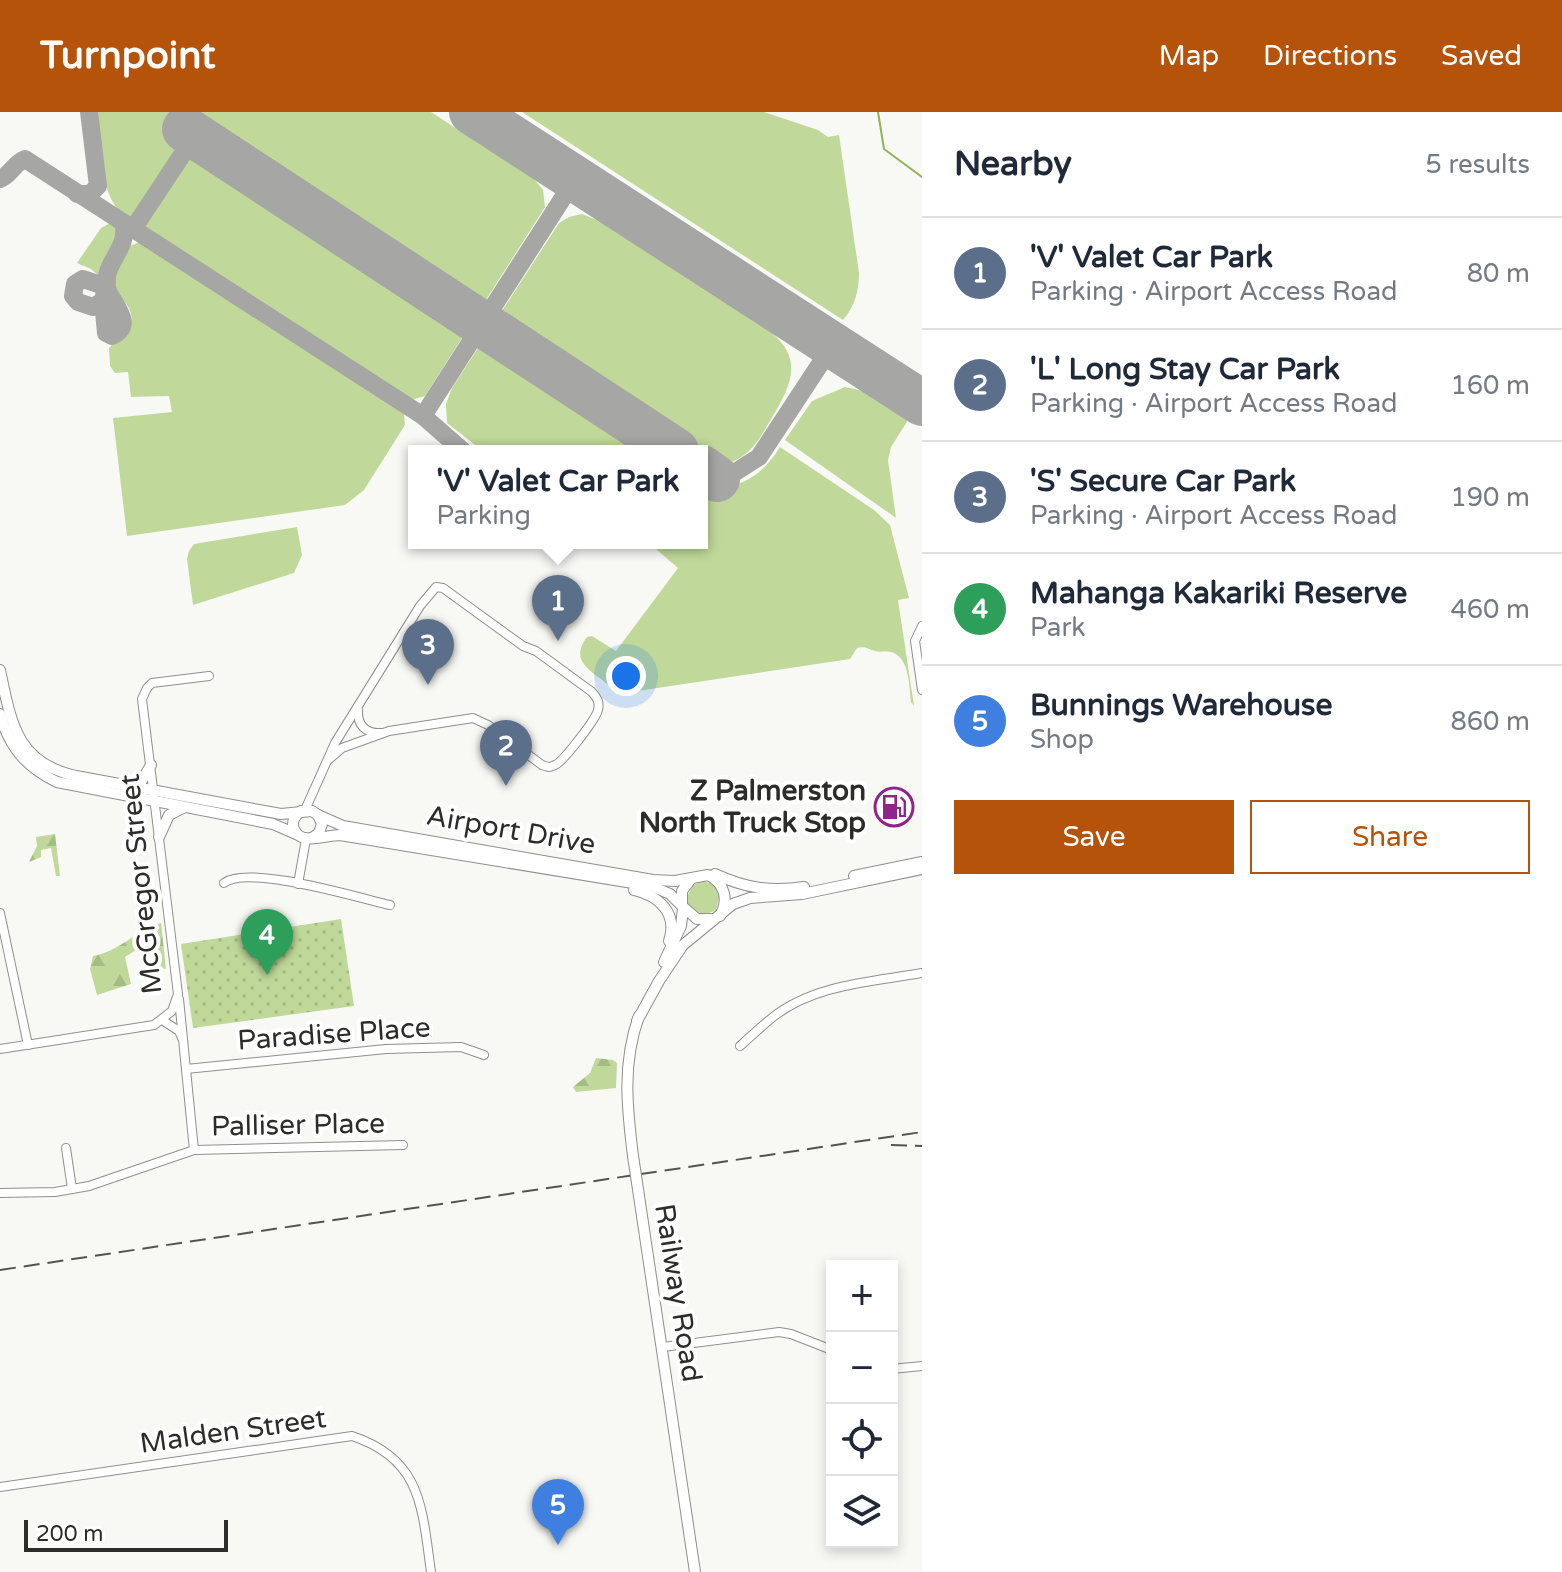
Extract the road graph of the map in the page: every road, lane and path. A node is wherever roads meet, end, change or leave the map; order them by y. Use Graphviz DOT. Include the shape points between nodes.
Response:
graph roads {
  1 [pos="922,626"];
  2 [pos="0,670"];
  3 [pos="209,676"];
  4 [pos="922,690"];
  5 [pos="358,708"];
  6 [pos="0,714"];
  7 [pos="389,731"];
  8 [pos="327,761"];
  9 [pos="151,765"];
  10 [pos="135,786"];
  11 [pos="154,795"];
  12 [pos="185,807"];
  13 [pos="310,812"];
  14 [pos="159,837"];
  15 [pos="306,838"];
  16 [pos="922,860"];
  17 [pos="922,869"];
  18 [pos="571,874"];
  19 [pos="699,875"];
  20 [pos="224,883"];
  21 [pos="298,884"];
  22 [pos="390,905"];
  23 [pos="683,907"];
  24 [pos="0,913"];
  25 [pos="718,917"];
  26 [pos="922,973"];
  27 [pos="178,994"];
  28 [pos="647,994"];
  29 [pos="162,1020"];
  30 [pos="637,1021"];
  31 [pos="182,1039"];
  32 [pos="28,1045"];
  33 [pos="740,1046"];
  34 [pos="0,1049"];
  35 [pos="484,1055"];
  36 [pos="186,1069"];
  37 [pos="403,1145"];
  38 [pos="66,1148"];
  39 [pos="194,1150"];
  40 [pos="72,1189"];
  41 [pos="0,1193"];
  42 [pos="663,1347"];
  43 [pos="826,1348"];
  44 [pos="922,1366"];
  45 [pos="898,1368"];
  46 [pos="0,1487"];
  47 [pos="431,1572"];
  48 [pos="695,1572"];
  1 -- 4 [label="street" via="915,641"];
  2 -- 10 [label="main road, Airport Drive" via="13,727 38,760 66,774"];
  3 -- 9 [label="street, McGregor Street" via="147,688 142,699"];
  5 -- 7 [label="street" via="366,730"];
  5 -- 7 [label="street" via="420,606 438,587 536,651 592,692 599,704 585,731 551,767 473,718"];
  5 -- 8 [label="street"];
  6 -- 11 [label="main road, Airport Drive" via="16,750 46,777"];
  7 -- 8 [label="street" via="342,748"];
  8 -- 13 [label="street"];
  9 -- 10 [label="main road"];
  9 -- 11 [label="street, McGregor Street"];
  10 -- 11 [label="main road, Airport Drive"];
  11 -- 12 [label="main road, Airport Drive"];
  11 -- 13 [label="main road, Airport Drive" via="283,815"];
  11 -- 14 [label="street, McGregor Street"];
  12 -- 14 [label="main road" via="169,815"];
  12 -- 15 [label="main road, Airport Drive" via="273,824"];
  13 -- 15 [label="main road" via="321,829"];
  13 -- 15 [label="main road" via="293,822 294,831"];
  13 -- 19 [label="main road, Airport Drive" via="343,826 653,880"];
  14 -- 27 [label="street, McGregor Street"];
  15 -- 18 [label="main road, Airport Drive" via="340,835"];
  15 -- 21 [label="street"];
  16 -- 19 [label="main road" via="774,890 741,886 710,873"];
  17 -- 25 [label="main road, Railway Road" via="784,897 745,899"];
  18 -- 23 [label="main road, Airport Drive" via="658,888"];
  18 -- 28 [label="main road" via="647,894 666,908 672,932"];
  19 -- 23 [label="main road" via="682,891"];
  19 -- 25 [label="main road" via="714,878 723,889 725,902"];
  20 -- 21 [label="street" via="247,876"];
  21 -- 22 [label="street"];
  23 -- 25 [label="main road" via="697,919"];
  23 -- 28 [label="main road, Railway Road" via="677,939"];
  24 -- 32 [label="street"];
  25 -- 30 [label="main road, Railway Road" via="678,952"];
  26 -- 33 [label="street" via="836,987 804,998"];
  27 -- 29 [label="street, McGregor Street"];
  27 -- 31 [label="street"];
  28 -- 30 [label="main road, Railway Road"];
  29 -- 31 [label="street"];
  29 -- 32 [label="street, McGregor Street" via="144,1028"];
  30 -- 42 [label="main road, Railway Road, bridge" via="626,1090"];
  31 -- 36 [label="street"];
  32 -- 34 [label="street, McGregor Street"];
  35 -- 36 [label="street, Paradise Place" via="461,1047 386,1049"];
  36 -- 39 [label="street"];
  37 -- 39 [label="street, Palliser Place"];
  38 -- 40 [label="street"];
  39 -- 40 [label="street, Palliser Place"];
  40 -- 41 [label="street, Palliser Place"];
  42 -- 43 [label="street" via="779,1332"];
  42 -- 48 [label="main road, Railway Road"];
  44 -- 45 [label="street"];
  46 -- 47 [label="street, Malden Street" via="352,1436 372,1443 408,1473 422,1511"];
}
